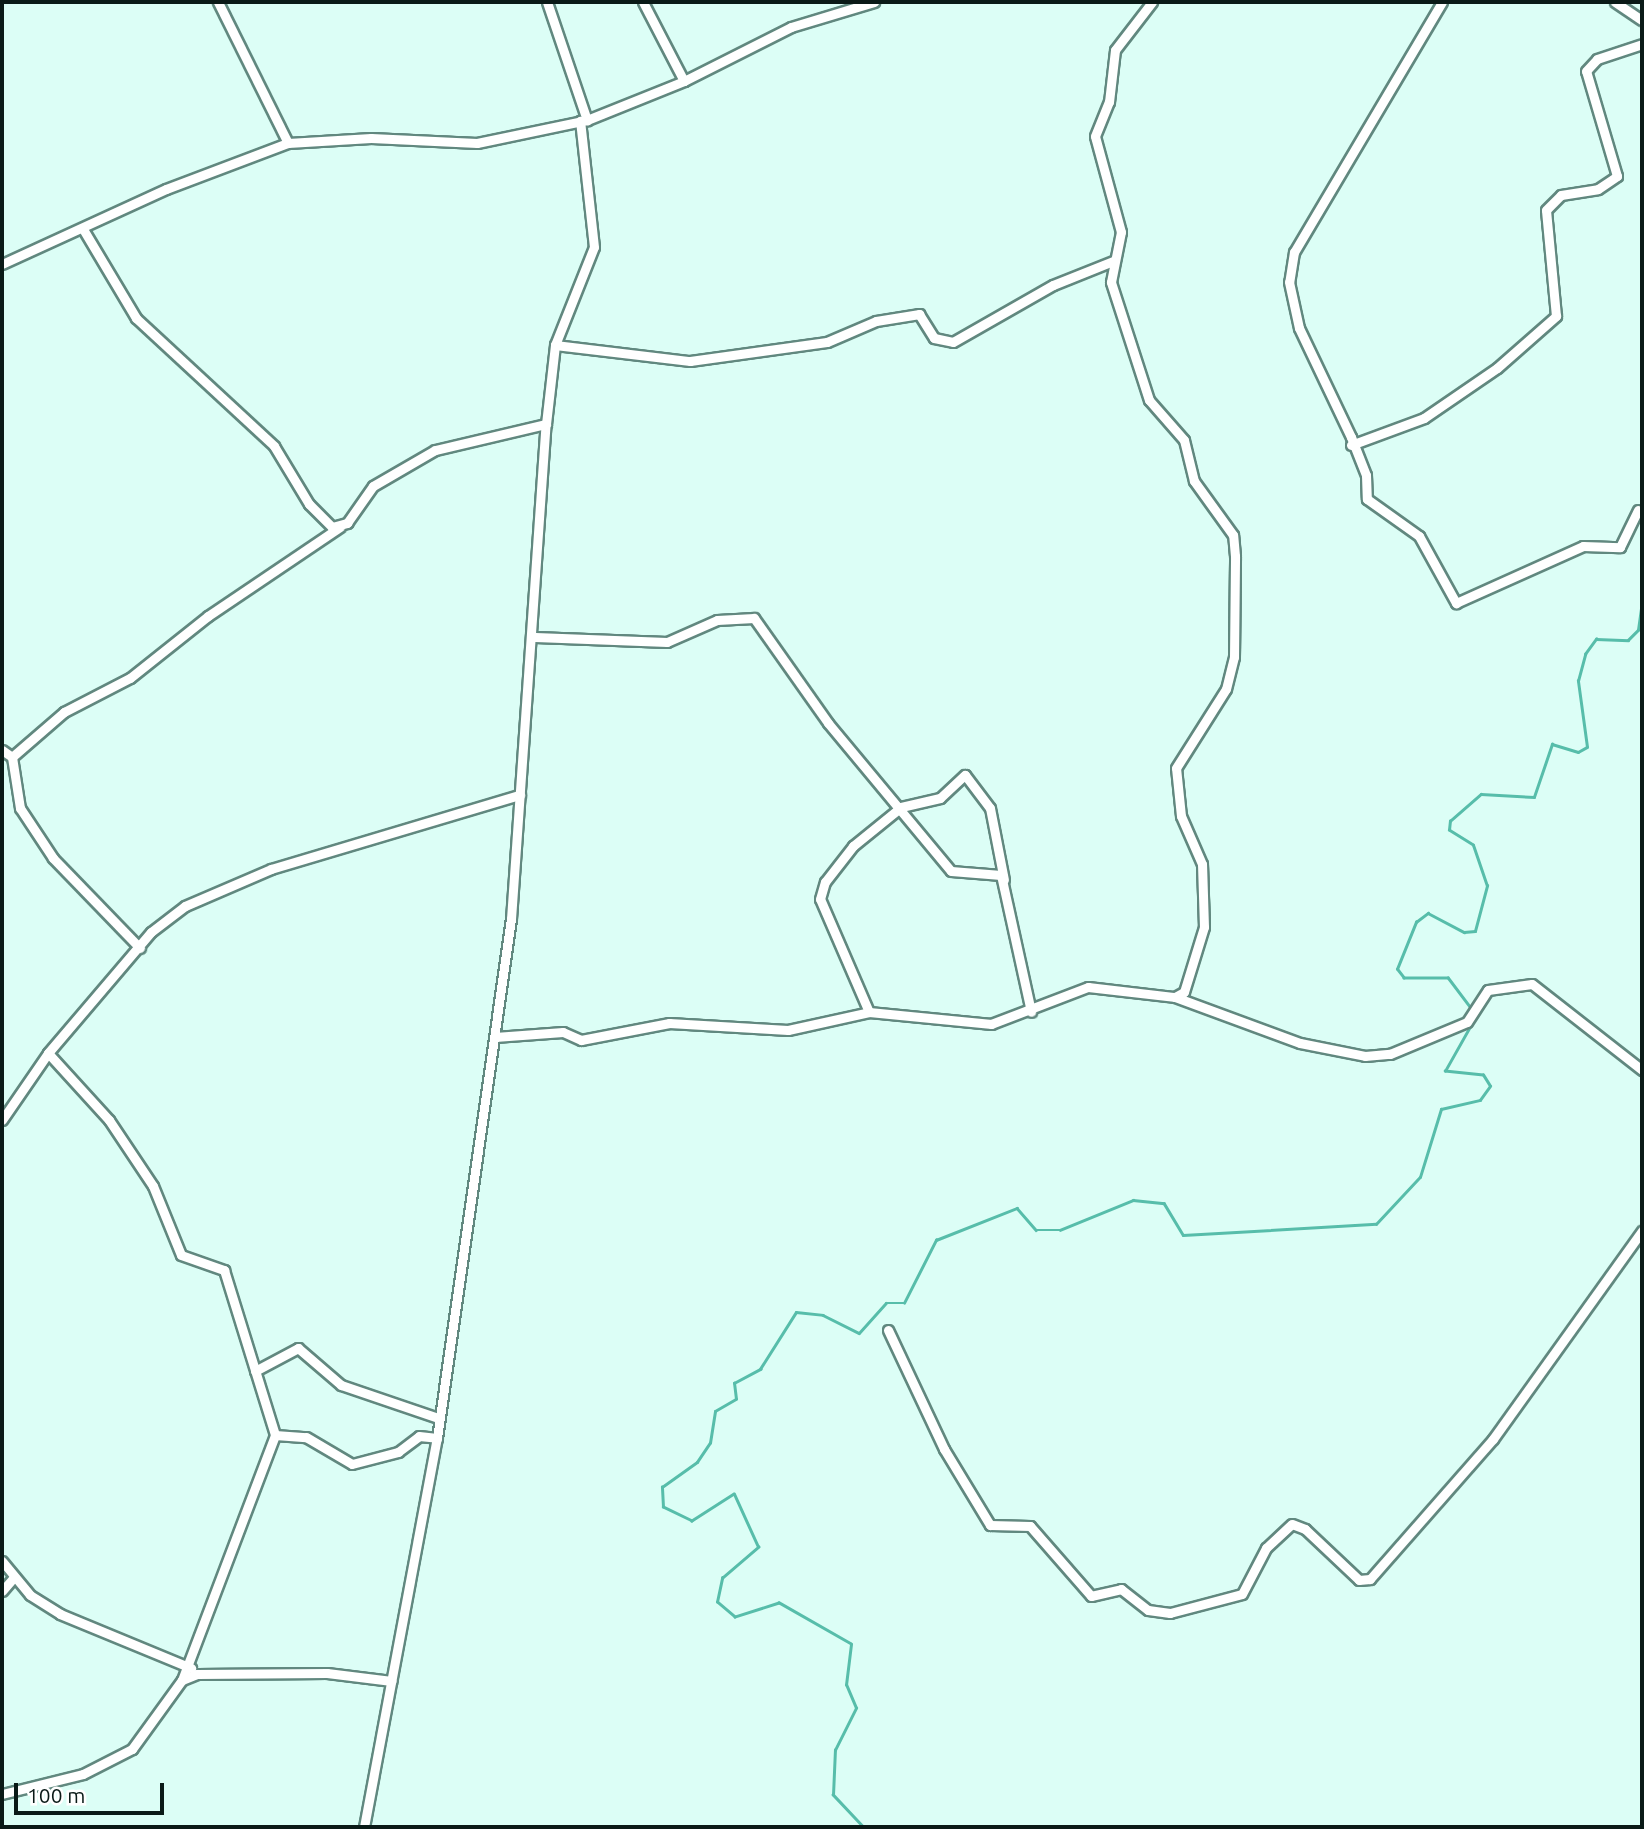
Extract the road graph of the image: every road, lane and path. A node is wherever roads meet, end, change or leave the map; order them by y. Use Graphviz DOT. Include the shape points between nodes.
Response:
graph roads {
  1 [pos="218,2"];
  2 [pos="547,2"];
  3 [pos="643,2"];
  4 [pos="874,2"];
  5 [pos="1152,2"];
  6 [pos="1442,2"];
  7 [pos="1615,2"];
  8 [pos="1642,20"];
  9 [pos="1642,44"];
  10 [pos="684,82"];
  11 [pos="584,120"];
  12 [pos="288,143"];
  13 [pos="83,229"];
  14 [pos="1114,261"];
  15 [pos="2,264"];
  16 [pos="555,345"];
  17 [pos="546,424"];
  18 [pos="1351,445"];
  19 [pos="1638,510"];
  20 [pos="340,527"];
  21 [pos="535,637"];
  22 [pos="2,750"];
  23 [pos="12,757"];
  24 [pos="520,794"];
  25 [pos="901,807"];
  26 [pos="1004,880"];
  27 [pos="140,948"];
  28 [pos="1175,997"];
  29 [pos="869,1012"];
  30 [pos="1031,1012"];
  31 [pos="495,1037"];
  32 [pos="48,1053"];
  33 [pos="1642,1070"];
  34 [pos="2,1120"];
  35 [pos="1642,1231"];
  36 [pos="888,1330"];
  37 [pos="255,1371"];
  38 [pos="438,1418"];
  39 [pos="275,1435"];
  40 [pos="437,1438"];
  41 [pos="2,1561"];
  42 [pos="13,1577"];
  43 [pos="2,1591"];
  44 [pos="186,1665"];
  45 [pos="197,1674"];
  46 [pos="182,1680"];
  47 [pos="392,1681"];
  48 [pos="2,1794"];
  49 [pos="364,1827"];
  1 -- 12 [label="street"];
  2 -- 11 [label="street"];
  3 -- 10 [label="street"];
  4 -- 10 [label="street" via="791,27"];
  5 -- 14 [label="street" via="1115,50 1109,102 1095,136 1121,232"];
  6 -- 18 [label="street" via="1288,267 1299,328"];
  7 -- 8 [label="street"];
  9 -- 18 [label="street" via="1597,60 1586,71 1618,176 1598,188 1561,195 1546,210 1556,316 1497,368 1424,418"];
  10 -- 11 [label="street"];
  11 -- 12 [label="street" via="477,143 371,138"];
  11 -- 16 [label="street" via="594,247"];
  12 -- 13 [label="street"];
  13 -- 15 [label="street"];
  13 -- 20 [label="street" via="136,318 274,446 309,504"];
  14 -- 16 [label="street" via="1053,285 953,342 934,338 919,314 876,321 827,342 690,361"];
  14 -- 28 [label="street" via="1111,282 1149,400 1184,440 1194,481 1233,535 1235,556 1234,657 1226,689 1176,768 1181,816 1202,864 1203,927 1188,986"];
  16 -- 17 [label="street"];
  17 -- 20 [label="street" via="435,450 373,486"];
  17 -- 21 [label="street"];
  18 -- 19 [label="street" via="1366,475 1367,499 1419,536 1456,603 1583,546 1614,551"];
  20 -- 23 [label="street" via="208,616 131,678 55,719"];
  21 -- 24 [label="street"];
  21 -- 25 [label="street" via="667,642 717,620 754,618 828,723"];
  22 -- 23 [label="street"];
  23 -- 27 [label="street" via="14,793 29,823 84,895"];
  24 -- 27 [label="street" via="271,869 186,906"];
  24 -- 31 [label="street"];
  25 -- 26 [label="street" via="951,871 998,873"];
  25 -- 26 [label="street" via="940,798 965,775 990,808"];
  25 -- 29 [label="street" via="853,846 821,890"];
  26 -- 30 [label="street"];
  27 -- 32 [label="street"];
  28 -- 30 [label="street" via="1088,987"];
  28 -- 33 [label="street" via="1300,1043 1365,1056 1399,1051 1467,1022 1488,990 1532,984"];
  29 -- 30 [label="street" via="991,1024"];
  29 -- 31 [label="street" via="788,1031 669,1023 581,1040 563,1032"];
  31 -- 38 [label="street"];
  32 -- 34 [label="street"];
  32 -- 37 [label="street" via="109,1121 140,1168 161,1200 181,1255 224,1270"];
  35 -- 36 [label="street" via="1493,1439 1370,1578 1359,1580 1305,1529 1292,1524 1266,1548 1242,1594 1170,1612 1148,1609 1121,1589 1091,1596 1030,1527 990,1525 944,1449"];
  37 -- 38 [label="street" via="298,1348 341,1385"];
  37 -- 39 [label="street"];
  38 -- 40 [label="street"];
  39 -- 40 [label="street" via="306,1437 352,1464 398,1452 419,1436"];
  39 -- 44 [label="street"];
  40 -- 47 [label="street"];
  41 -- 42 [label="street"];
  42 -- 43 [label="street"];
  42 -- 44 [label="street" via="60,1614"];
  44 -- 45 [label="street"];
  44 -- 46 [label="street"];
  45 -- 46 [label="street"];
  45 -- 47 [label="street" via="327,1673"];
  46 -- 48 [label="street" via="132,1749 83,1774"];
  47 -- 49 [label="street"];
}
